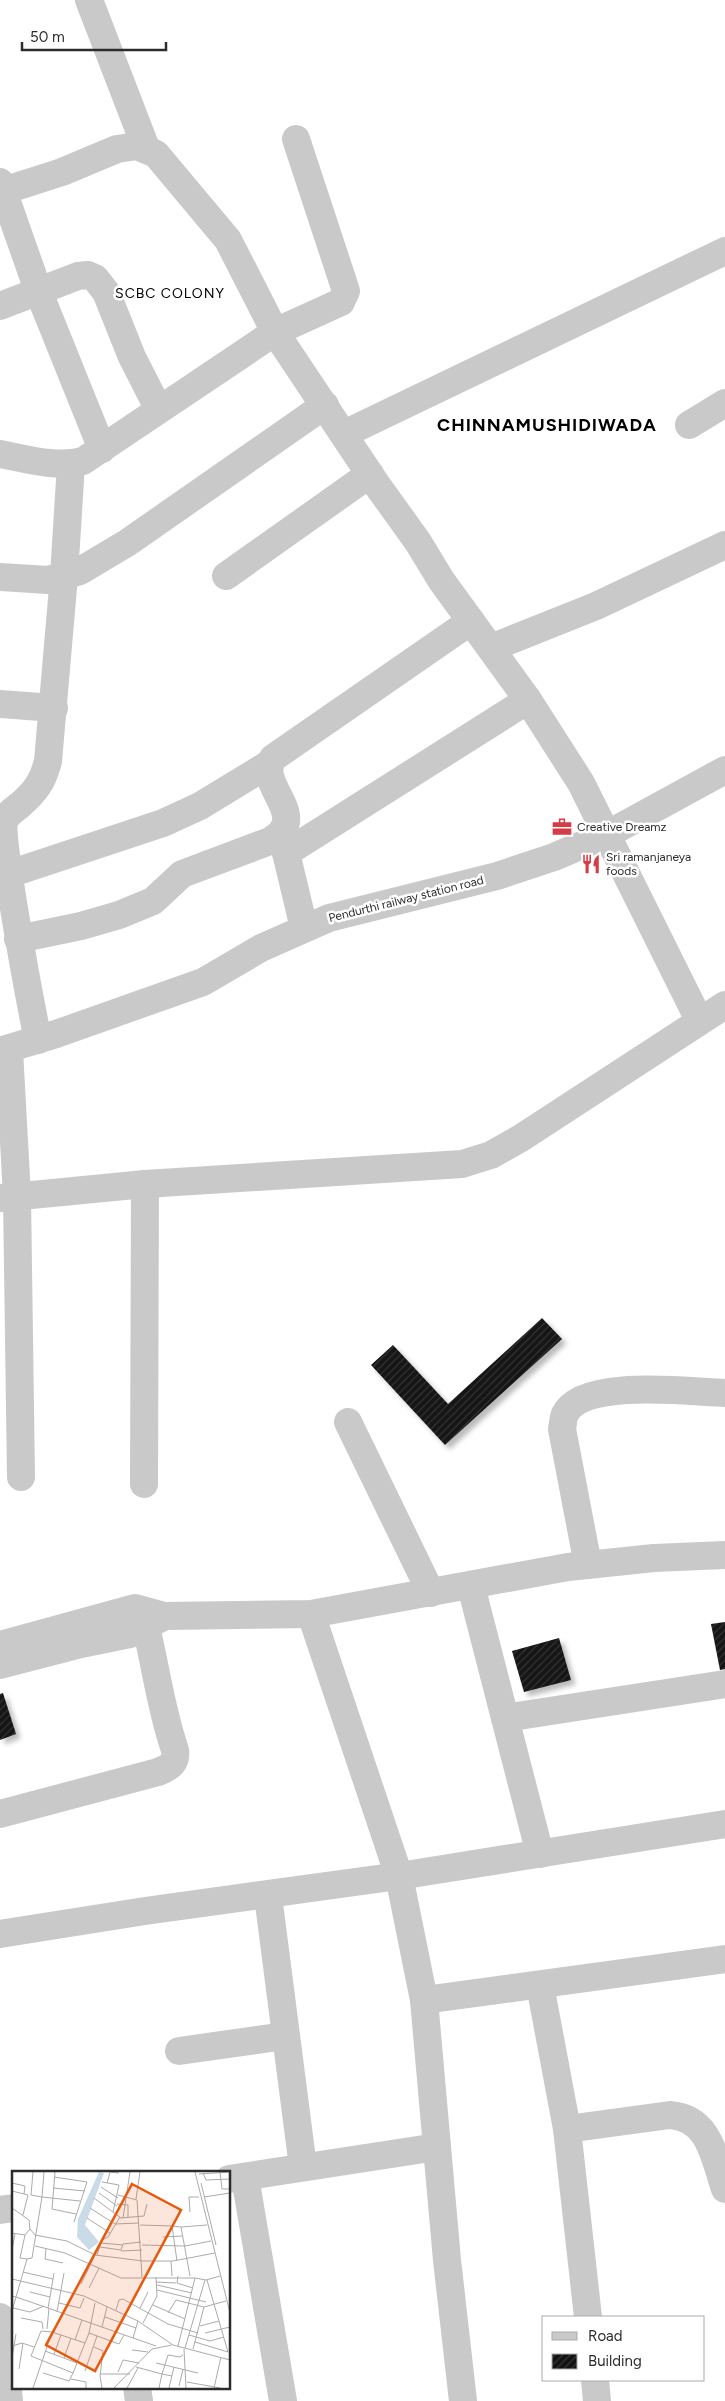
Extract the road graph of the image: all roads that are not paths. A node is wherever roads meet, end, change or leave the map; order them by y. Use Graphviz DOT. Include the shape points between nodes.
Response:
graph roads {
  1 [pos="89,0"];
  2 [pos="296,139"];
  3 [pos="146,148"];
  4 [pos="1,188"];
  5 [pos="725,251"];
  6 [pos="38,290"];
  7 [pos="0,306"];
  8 [pos="276,332"];
  9 [pos="725,403"];
  10 [pos="325,405"];
  11 [pos="158,408"];
  12 [pos="689,425"];
  13 [pos="344,434"];
  14 [pos="102,449"];
  15 [pos="0,454"];
  16 [pos="71,464"];
  17 [pos="370,474"];
  18 [pos="725,546"];
  19 [pos="64,576"];
  20 [pos="226,576"];
  21 [pos="0,577"];
  22 [pos="471,621"];
  23 [pos="491,648"];
  24 [pos="528,700"];
  25 [pos="0,704"];
  26 [pos="54,708"];
  27 [pos="269,764"];
  28 [pos="725,770"];
  29 [pos="608,834"];
  30 [pos="283,844"];
  31 [pos="6,875"];
  32 [pos="304,928"];
  33 [pos="18,939"];
  34 [pos="725,1005"];
  35 [pos="699,1020"];
  36 [pos="38,1040"];
  37 [pos="4,1051"];
  38 [pos="145,1184"];
  39 [pos="9,1197"];
  40 [pos="9,1345"];
  41 [pos="725,1393"];
  42 [pos="348,1422"];
  43 [pos="21,1477"];
  44 [pos="144,1484"];
  45 [pos="725,1555"];
  46 [pos="588,1565"];
  47 [pos="471,1586"];
  48 [pos="430,1593"];
  49 [pos="311,1614"];
  50 [pos="155,1621"];
  51 [pos="0,1645"];
  52 [pos="0,1665"];
  53 [pos="725,1684"];
  54 [pos="505,1718"];
  55 [pos="0,1814"];
  56 [pos="725,1824"];
  57 [pos="540,1854"];
  58 [pos="399,1876"];
  59 [pos="268,1896"];
  60 [pos="0,1934"];
  61 [pos="725,1959"];
  62 [pos="540,1985"];
  63 [pos="424,2000"];
  64 [pos="284,2036"];
  65 [pos="178,2051"];
  66 [pos="566,2129"];
  67 [pos="437,2147"];
  68 [pos="303,2167"];
  69 [pos="237,2178"];
  70 [pos="725,2189"];
  71 [pos="588,2316"];
  72 [pos="0,2317"];
  73 [pos="595,2381"];
  74 [pos="137,2388"];
  75 [pos="9,2401"];
  76 [pos="139,2401"];
  77 [pos="282,2401"];
  78 [pos="463,2401"];
  79 [pos="597,2401"];
  1 -- 3 [label="street"];
  2 -- 8 [label="street" via="346,295 341,302"];
  3 -- 4 [label="street" via="117,149 62,172"];
  3 -- 8 [label="street" via="156,154 228,240"];
  4 -- 6 [label="street"];
  5 -- 13 [label="street"];
  6 -- 7 [label="street"];
  6 -- 11 [label="street" via="88,275 101,284"];
  6 -- 14 [label="street"];
  8 -- 10 [label="street"];
  8 -- 11 [label="street"];
  9 -- 12 [label="street"];
  10 -- 13 [label="street"];
  10 -- 19 [label="street" via="127,543 86,568"];
  11 -- 14 [label="street"];
  13 -- 17 [label="street"];
  14 -- 16 [label="street"];
  15 -- 16 [label="street"];
  16 -- 19 [label="street"];
  17 -- 20 [label="street"];
  17 -- 22 [label="street"];
  18 -- 23 [label="street" via="596,606"];
  19 -- 21 [label="street" via="48,580"];
  19 -- 26 [label="street"];
  22 -- 23 [label="street"];
  22 -- 27 [label="street" via="280,753"];
  23 -- 24 [label="street"];
  24 -- 29 [label="street" via="581,783"];
  24 -- 30 [label="street"];
  25 -- 26 [label="street"];
  26 -- 31 [label="street" via="48,761 39,787 4,821 1,842"];
  27 -- 30 [label="street" via="286,817"];
  27 -- 31 [label="street" via="200,806 163,823"];
  28 -- 29 [label="street, Pendurthi railway station road"];
  29 -- 32 [label="street, Pendurthi railway station road" via="497,876 358,910"];
  29 -- 35 [label="street"];
  30 -- 32 [label="street"];
  30 -- 33 [label="street" via="270,841 182,874 153,901 119,915"];
  31 -- 33 [label="street"];
  32 -- 36 [label="street, Pendurthi railway station road" via="260,948 203,982"];
  33 -- 36 [label="street"];
  34 -- 35 [label="street"];
  35 -- 38 [label="street" via="521,1138 491,1155 462,1164"];
  36 -- 37 [label="street, Pendurthi railway station road"];
  37 -- 39 [label="street"];
  38 -- 39 [label="street"];
  38 -- 44 [label="street"];
  39 -- 40 [label="street"];
  40 -- 43 [label="street"];
  41 -- 46 [label="street" via="621,1389 584,1398 565,1414 562,1429"];
  42 -- 48 [label="street"];
  45 -- 46 [label="street"];
  46 -- 47 [label="street"];
  47 -- 48 [label="street"];
  47 -- 54 [label="street"];
  48 -- 49 [label="street"];
  49 -- 50 [label="street"];
  49 -- 58 [label="street"];
  50 -- 51 [label="street" via="134,1608"];
  50 -- 52 [label="street" via="130,1634"];
  50 -- 55 [label="street" via="160,1700 176,1756 172,1764 158,1772"];
  53 -- 54 [label="street"];
  54 -- 57 [label="street"];
  56 -- 57 [label="street"];
  57 -- 58 [label="street"];
  58 -- 59 [label="street"];
  58 -- 63 [label="street"];
  59 -- 60 [label="street"];
  59 -- 64 [label="street"];
  61 -- 62 [label="street"];
  62 -- 63 [label="street"];
  62 -- 66 [label="street"];
  63 -- 67 [label="street"];
  64 -- 65 [label="street"];
  64 -- 68 [label="street"];
  66 -- 70 [label="street" via="670,2115 684,2116 698,2124 709,2141"];
  66 -- 71 [label="street"];
  67 -- 68 [label="street"];
  67 -- 78 [label="street"];
  68 -- 69 [label="street"];
  69 -- 77 [label="street"];
  72 -- 75 [label="street"];
  73 -- 79 [label="street"];
  74 -- 76 [label="street"];
}
